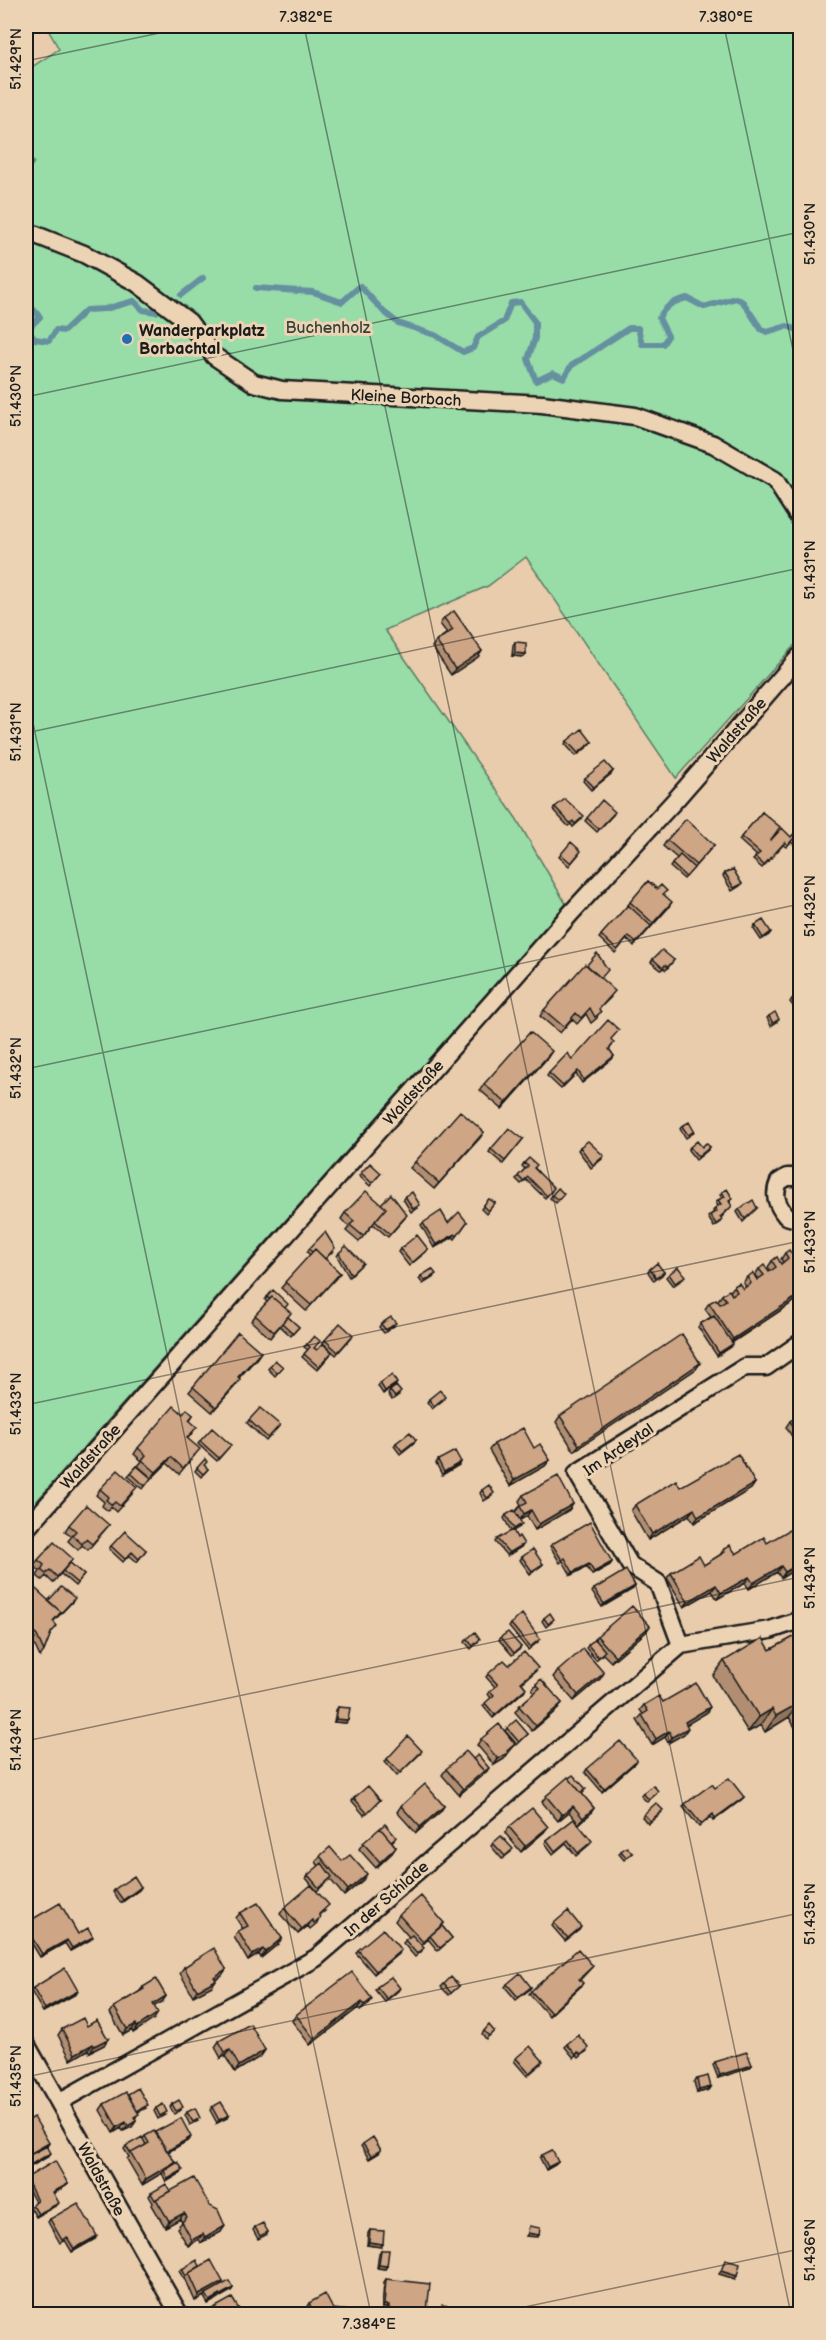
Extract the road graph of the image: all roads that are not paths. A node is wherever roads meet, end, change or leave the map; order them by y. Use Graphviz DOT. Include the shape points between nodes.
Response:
graph roads {
  1 [pos="26,231"];
  2 [pos="801,519"];
  3 [pos="801,656"];
  4 [pos="801,1177"];
  5 [pos="801,1220"];
  6 [pos="801,1343"];
  7 [pos="26,1529"];
  8 [pos="801,1620"];
  9 [pos="681,1646"];
  10 [pos="26,2044"];
  11 [pos="59,2102"];
  12 [pos="179,2314"];
  1 -- 2 [label="street, Kleine Borbach" via="84,254 137,284 189,322 214,356 254,383 282,390 542,404 635,416 713,444 775,480"];
  3 -- 7 [label="street, Waldstraße"];
  4 -- 5 [label="street" via="787,1177 779,1182 775,1194 786,1216"];
  6 -- 9 [label="street, Im Ardeytal" via="766,1366 745,1367 577,1473 630,1565 658,1583"];
  8 -- 9 [label="street" via="770,1630"];
  9 -- 11 [label="street, In der Schlade" via="316,1958"];
  10 -- 11 [label="street, Waldstraße"];
  11 -- 12 [label="street, Waldstraße"];
}
